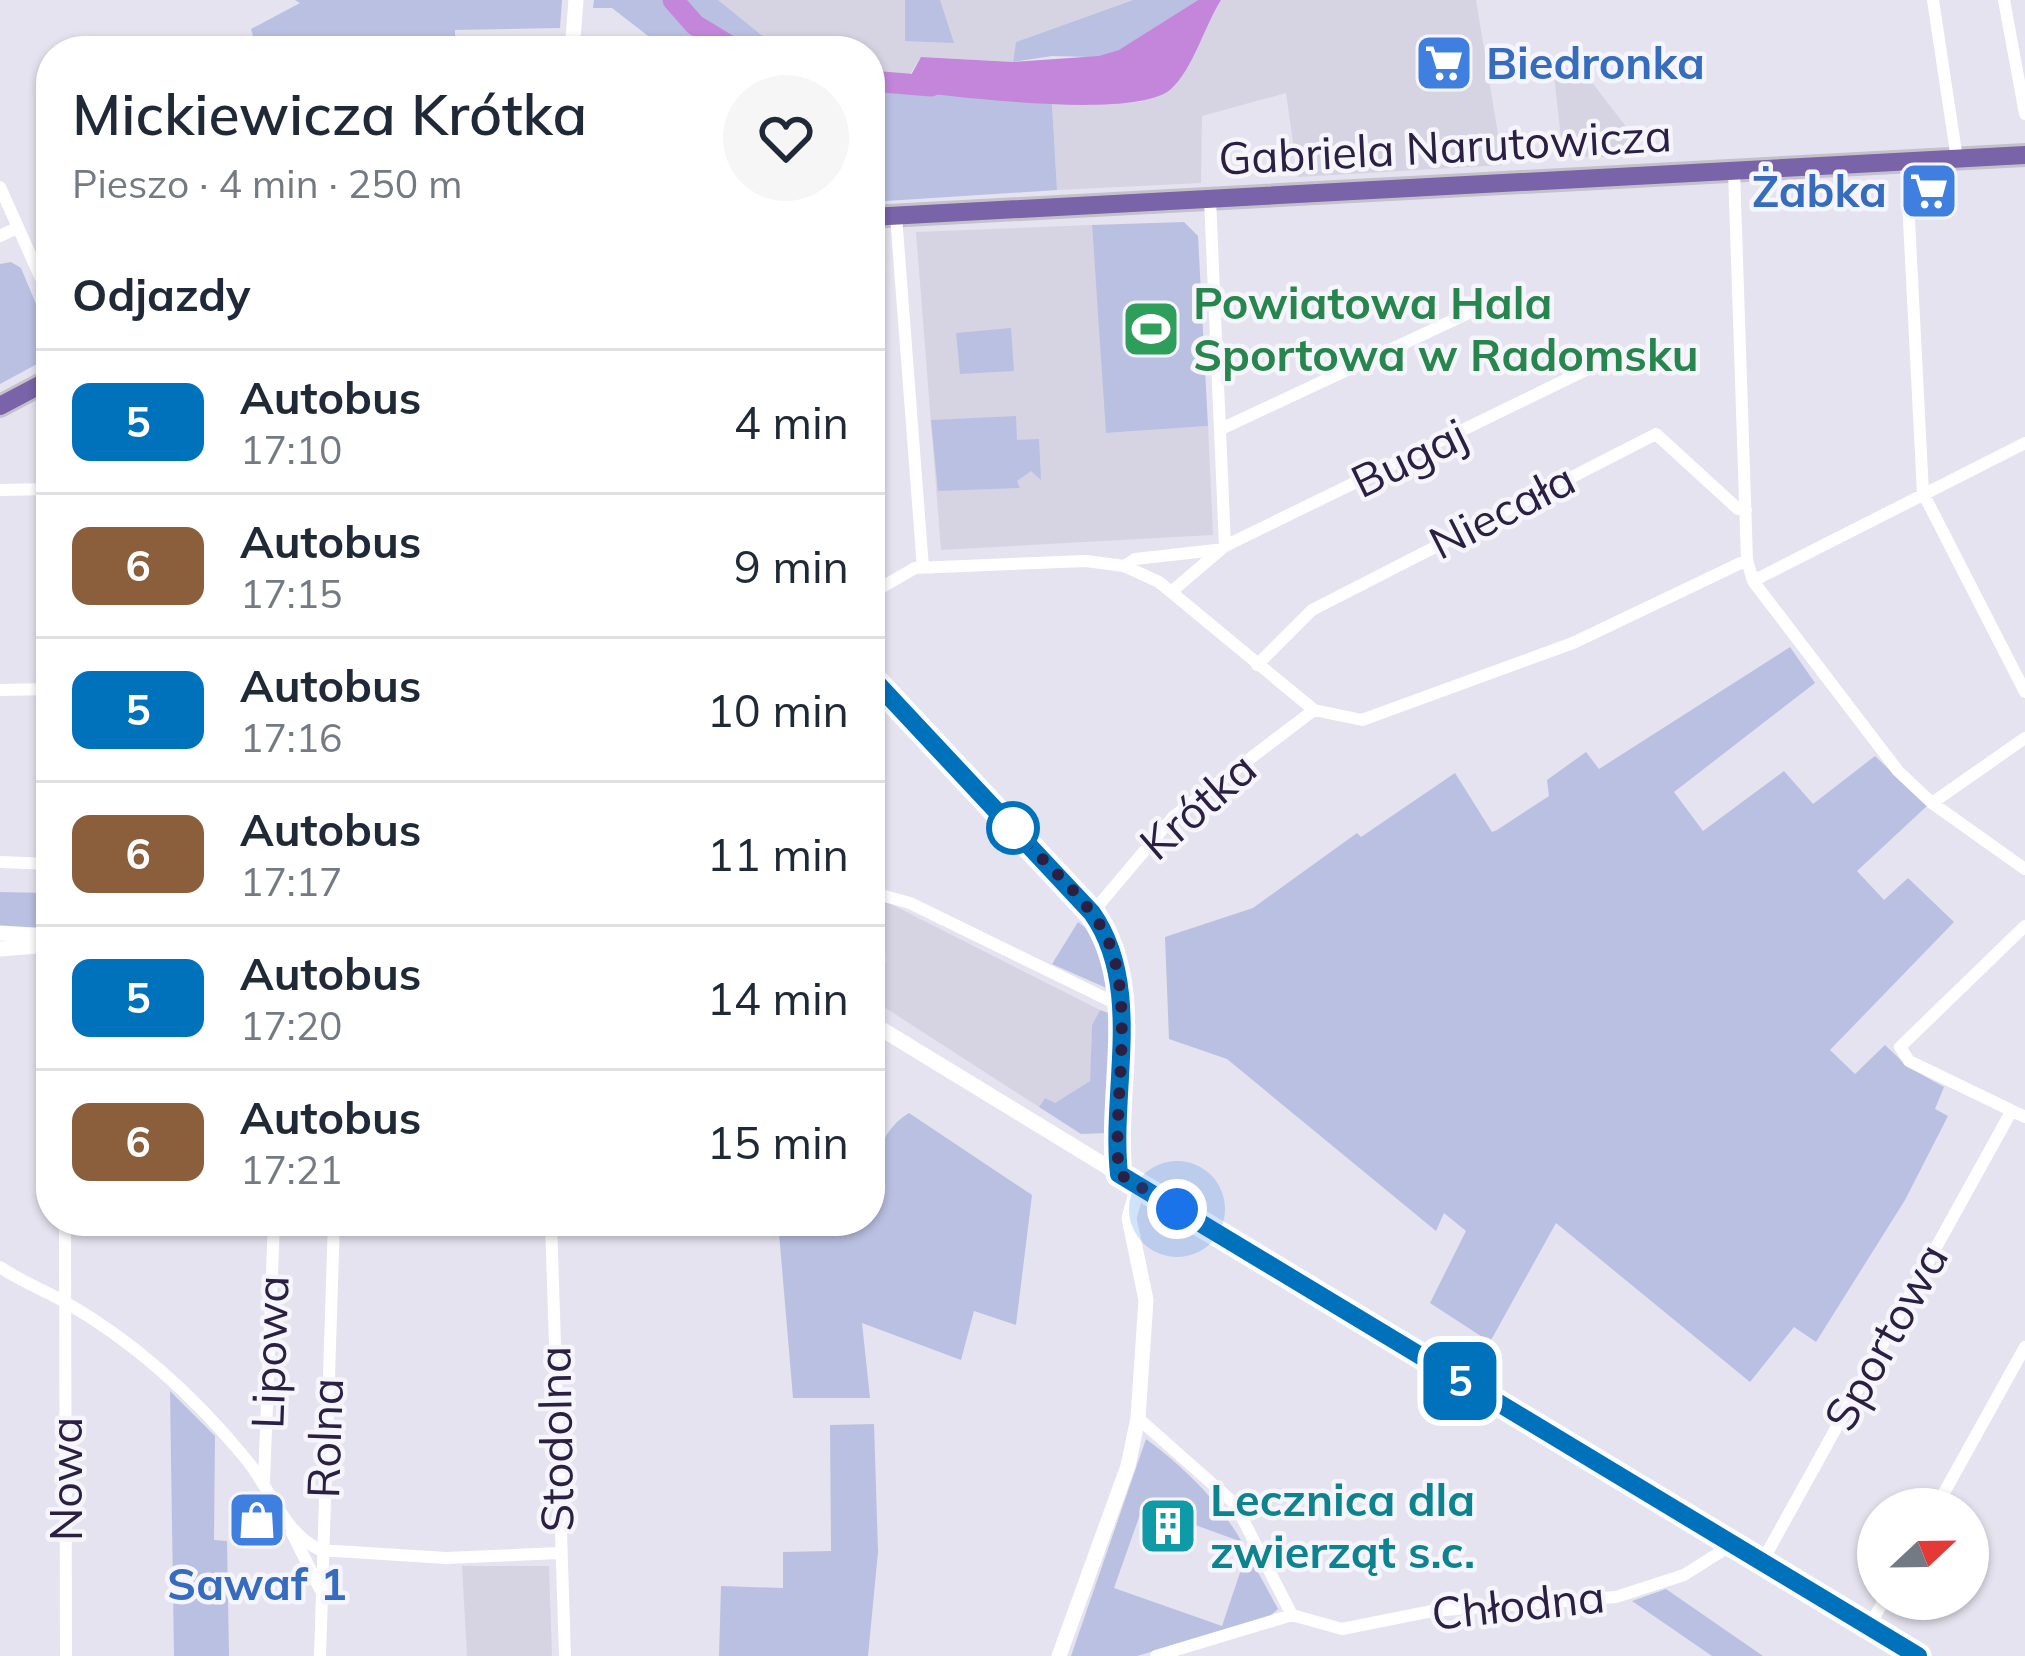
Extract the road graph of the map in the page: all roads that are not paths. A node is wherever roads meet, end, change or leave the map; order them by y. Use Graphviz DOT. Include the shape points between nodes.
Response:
graph roads {
  1 [pos="576,0"];
  2 [pos="1933,0"];
  3 [pos="2004,0"];
  4 [pos="573,36"];
  5 [pos="2025,114"];
  6 [pos="2025,155"];
  7 [pos="1957,159"];
  8 [pos="1906,162"];
  9 [pos="1733,170"];
  10 [pos="0,188"];
  11 [pos="1210,199"];
  12 [pos="885,216"];
  13 [pos="896,216"];
  14 [pos="16,228"];
  15 [pos="0,236"];
  16 [pos="36,270"];
  17 [pos="1492,302"];
  18 [pos="1600,363"];
  19 [pos="36,388"];
  20 [pos="0,406"];
  21 [pos="1221,429"];
  22 [pos="2025,443"];
  23 [pos="36,489"];
  24 [pos="0,490"];
  25 [pos="1923,494"];
  26 [pos="1747,510"];
  27 [pos="1221,548"];
  28 [pos="1747,560"];
  29 [pos="1124,566"];
  30 [pos="923,568"];
  31 [pos="1753,581"];
  32 [pos="885,584"];
  33 [pos="1171,592"];
  34 [pos="1257,665"];
  35 [pos="36,689"];
  36 [pos="0,690"];
  37 [pos="885,692"];
  38 [pos="2025,692"];
  39 [pos="1314,710"];
  40 [pos="2025,738"];
  41 [pos="1932,803"];
  42 [pos="0,862"];
  43 [pos="36,863"];
  44 [pos="2025,869"];
  45 [pos="885,896"];
  46 [pos="1092,913"];
  47 [pos="2025,926"];
  48 [pos="0,933"];
  49 [pos="36,939"];
  50 [pos="36,943"];
  51 [pos="0,949"];
  52 [pos="1119,1005"];
  53 [pos="885,1031"];
  54 [pos="2018,1114"];
  55 [pos="1119,1174"];
  56 [pos="1138,1186"];
  57 [pos="64,1236"];
  58 [pos="273,1236"];
  59 [pos="333,1236"];
  60 [pos="551,1236"];
  61 [pos="0,1267"];
  62 [pos="66,1303"];
  63 [pos="2025,1347"];
  64 [pos="1138,1418"];
  65 [pos="264,1482"];
  66 [pos="1947,1488"];
  67 [pos="291,1532"];
  68 [pos="1733,1544"];
  69 [pos="320,1550"];
  70 [pos="559,1552"];
  71 [pos="1762,1562"];
  72 [pos="320,1589"];
  73 [pos="1292,1616"];
  74 [pos="1873,1620"];
  75 [pos="1869,1626"];
  76 [pos="66,1656"];
  77 [pos="320,1656"];
  78 [pos="565,1656"];
  79 [pos="1059,1656"];
  80 [pos="1156,1656"];
  81 [pos="1918,1656"];
  1 -- 4 [label="street"];
  2 -- 7 [label="street"];
  3 -- 5 [label="street"];
  6 -- 7 [label="main road, Gabriela Narutowicza"];
  7 -- 8 [label="main road, Gabriela Narutowicza"];
  8 -- 9 [label="main road, Gabriela Narutowicza"];
  8 -- 25 [label="street"];
  9 -- 11 [label="main road, Gabriela Narutowicza"];
  9 -- 26 [label="street"];
  10 -- 14 [label="street"];
  11 -- 13 [label="main road, Gabriela Narutowicza"];
  11 -- 21 [label="street"];
  12 -- 13 [label="main road, Gabriela Narutowicza"];
  13 -- 30 [label="street"];
  14 -- 15 [label="street"];
  14 -- 16 [label="street"];
  17 -- 21 [label="street"];
  18 -- 27 [label="street, Bugaj"];
  19 -- 20 [label="main road"];
  21 -- 27 [label="street"];
  22 -- 25 [label="street"];
  23 -- 24 [label="street"];
  25 -- 31 [label="street"];
  25 -- 38 [label="street"];
  26 -- 28 [label="street"];
  26 -- 34 [label="street, Niecała" via="1656,434 1312,610"];
  27 -- 29 [label="street, Bugaj"];
  27 -- 33 [label="street, Bugaj"];
  28 -- 31 [label="street"];
  28 -- 39 [label="street" via="1574,644 1426,699 1362,720"];
  29 -- 30 [label="street, Bugaj"];
  29 -- 33 [label="street"];
  30 -- 32 [label="street, Bugaj"];
  31 -- 41 [label="street" via="1898,771"];
  33 -- 34 [label="street"];
  34 -- 39 [label="street"];
  35 -- 36 [label="street"];
  37 -- 46 [label="main road"];
  39 -- 46 [label="street, Krótka" via="1163,826"];
  40 -- 41 [label="street"];
  41 -- 44 [label="street"];
  42 -- 43 [label="street"];
  45 -- 52 [label="street"];
  46 -- 52 [label="main road" via="1116,958"];
  47 -- 54 [label="street" via="1900,1047 1909,1061"];
  48 -- 49 [label="street"];
  50 -- 51 [label="street"];
  52 -- 55 [label="main road"];
  53 -- 55 [label="street"];
  54 -- 71 [label="street, Sportowa"];
  55 -- 56 [label="main road"];
  56 -- 64 [label="street" via="1129,1218 1146,1300"];
  56 -- 68 [label="main road"];
  57 -- 62 [label="street, Nowa"];
  58 -- 65 [label="street, Lipowa"];
  59 -- 69 [label="street, Rolna"];
  60 -- 70 [label="street, Stodolna"];
  61 -- 62 [label="street"];
  62 -- 65 [label="street" via="166,1373"];
  62 -- 76 [label="street, Nowa"];
  63 -- 66 [label="street"];
  64 -- 73 [label="street" via="1235,1504"];
  64 -- 79 [label="street"];
  65 -- 67 [label="street"];
  67 -- 69 [label="street"];
  67 -- 72 [label="street"];
  68 -- 71 [label="main road"];
  68 -- 73 [label="street, Chłodna" via="1684,1575 1616,1597 1432,1611 1342,1629"];
  69 -- 70 [label="street" via="446,1558"];
  69 -- 72 [label="street, Rolna"];
  70 -- 78 [label="street, Stodolna"];
  71 -- 75 [label="main road"];
  72 -- 77 [label="street, Rolna"];
  73 -- 80 [label="street, Chłodna"];
  74 -- 75 [label="street"];
  75 -- 81 [label="main road"];
}
